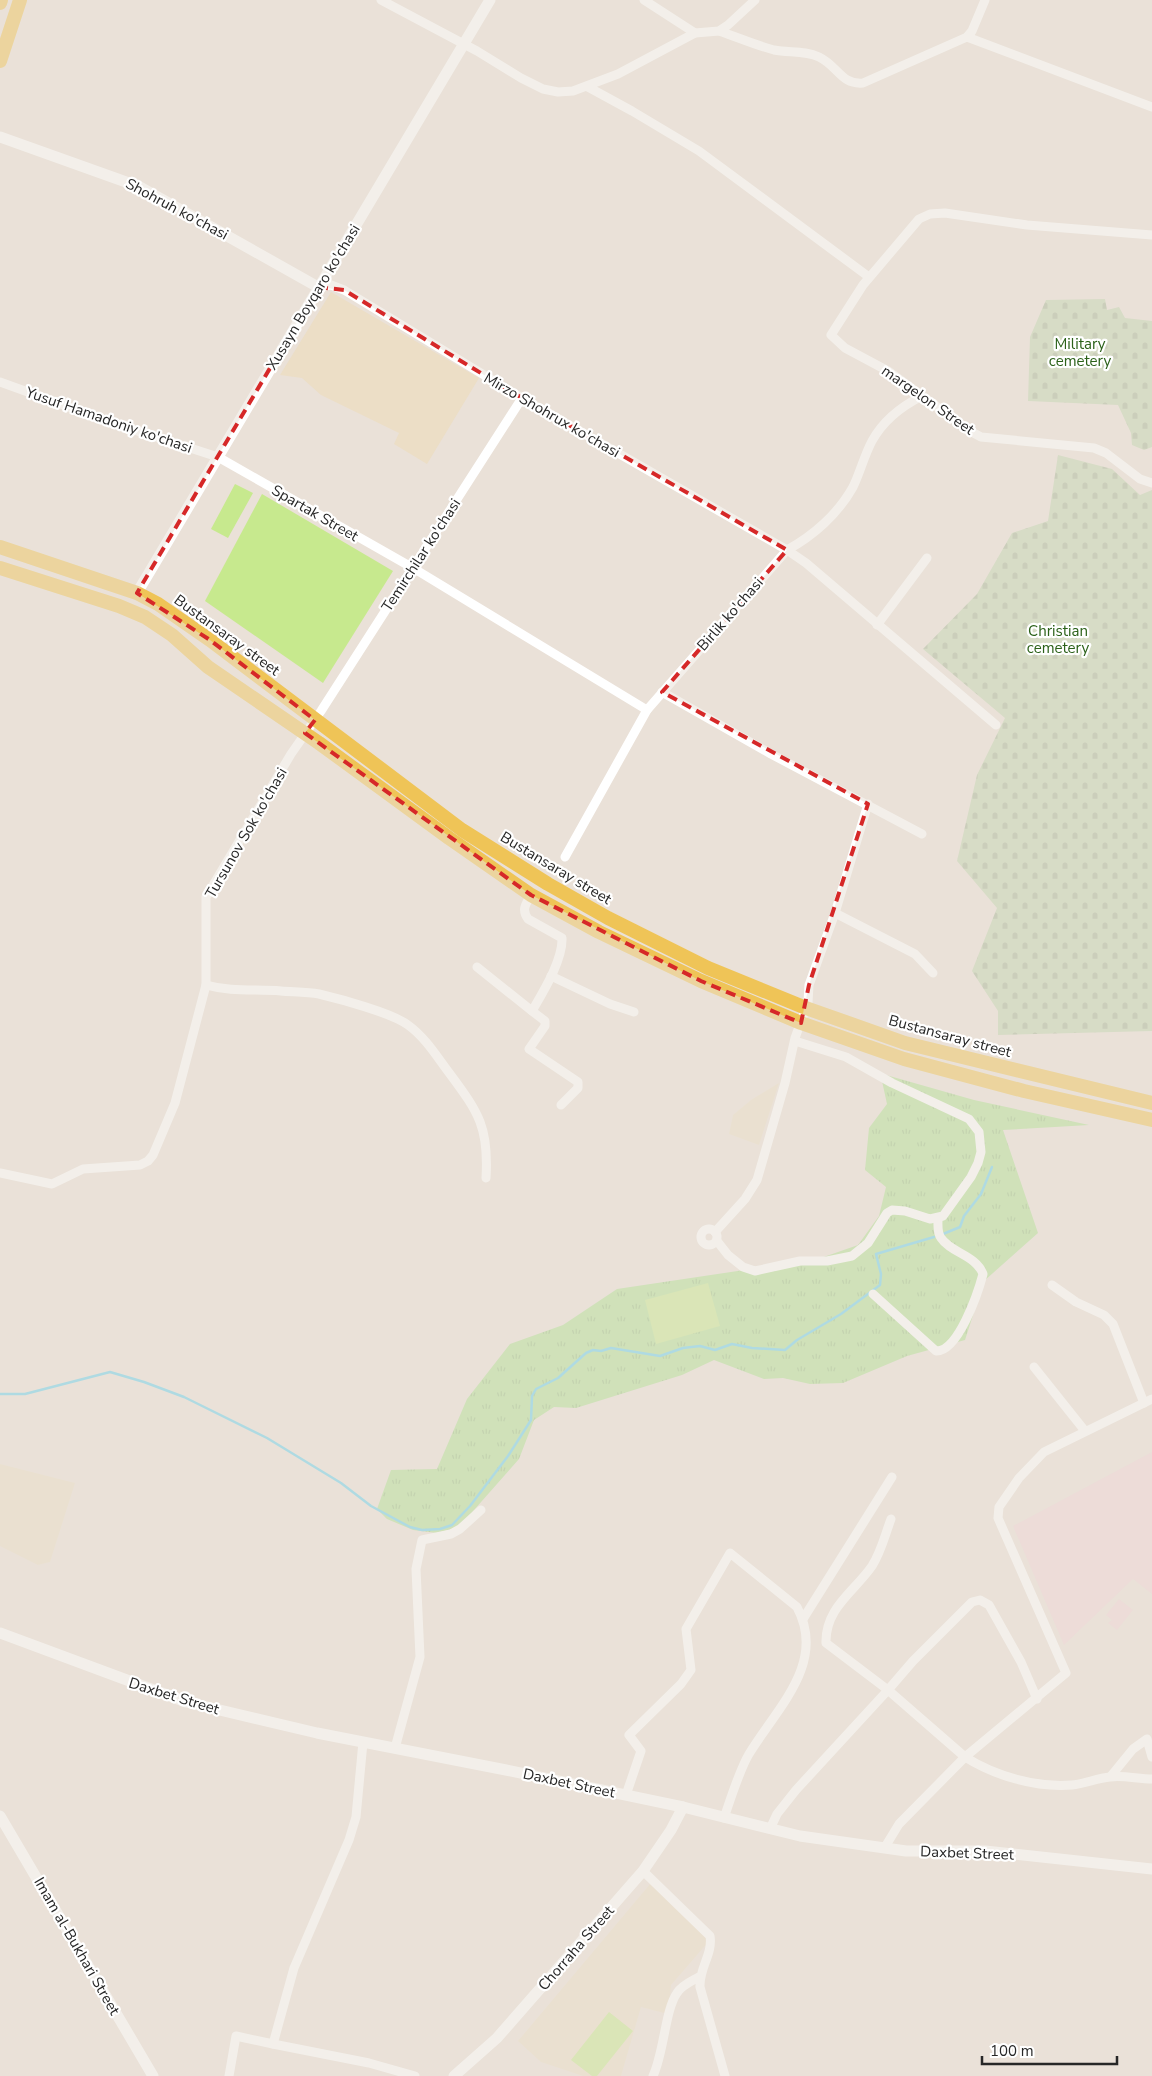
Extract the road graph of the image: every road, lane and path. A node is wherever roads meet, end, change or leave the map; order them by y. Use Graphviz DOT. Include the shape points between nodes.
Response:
graph roads {
  1 [pos="20,0"];
  2 [pos="381,0"];
  3 [pos="490,0"];
  4 [pos="644,0"];
  5 [pos="754,0"];
  6 [pos="985,0"];
  7 [pos="719,31"];
  8 [pos="696,33"];
  9 [pos="967,37"];
  10 [pos="464,45"];
  11 [pos="0,61"];
  12 [pos="588,87"];
  13 [pos="1152,107"];
  14 [pos="0,138"];
  15 [pos="1152,235"];
  16 [pos="869,277"];
  17 [pos="318,287"];
  18 [pos="0,382"];
  19 [pos="922,396"];
  20 [pos="522,398"];
  21 [pos="218,458"];
  22 [pos="1152,483"];
  23 [pos="0,547"];
  24 [pos="787,550"];
  25 [pos="927,558"];
  26 [pos="0,568"];
  27 [pos="413,568"];
  28 [pos="137,593"];
  29 [pos="877,625"];
  30 [pos="662,692"];
  31 [pos="647,710"];
  32 [pos="318,716"];
  33 [pos="996,725"];
  34 [pos="305,733"];
  35 [pos="868,804"];
  36 [pos="922,834"];
  37 [pos="564,857"];
  38 [pos="531,895"];
  39 [pos="835,913"];
  40 [pos="477,968"];
  41 [pos="933,973"];
  42 [pos="550,976"];
  43 [pos="206,985"];
  44 [pos="806,1008"];
  45 [pos="532,1011"];
  46 [pos="634,1012"];
  47 [pos="801,1023"];
  48 [pos="795,1041"];
  49 [pos="1152,1103"];
  50 [pos="561,1105"];
  51 [pos="1152,1120"];
  52 [pos="0,1173"];
  53 [pos="486,1178"];
  54 [pos="938,1219"];
  55 [pos="1052,1284"];
  56 [pos="873,1294"];
  57 [pos="1034,1367"];
  58 [pos="1148,1401"];
  59 [pos="1085,1431"];
  60 [pos="892,1477"];
  61 [pos="481,1510"];
  62 [pos="891,1519"];
  63 [pos="804,1621"];
  64 [pos="0,1632"];
  65 [pos="888,1690"];
  66 [pos="1037,1699"];
  67 [pos="1150,1737"];
  68 [pos="363,1742"];
  69 [pos="394,1748"];
  70 [pos="965,1757"];
  71 [pos="1152,1757"];
  72 [pos="1111,1776"];
  73 [pos="1152,1779"];
  74 [pos="626,1795"];
  75 [pos="683,1807"];
  76 [pos="0,1816"];
  77 [pos="724,1818"];
  78 [pos="770,1829"];
  79 [pos="885,1847"];
  80 [pos="1152,1870"];
  81 [pos="643,1871"];
  82 [pos="699,1977"];
  83 [pos="273,2044"];
  84 [pos="153,2076"];
  85 [pos="229,2076"];
  86 [pos="415,2076"];
  87 [pos="454,2076"];
  88 [pos="653,2076"];
  89 [pos="724,2076"];
  1 -- 11 [label="main road"];
  2 -- 10 [label="street"];
  3 -- 10 [label="main road, Xusayn Boyqaro ko'chasi"];
  4 -- 8 [label="street"];
  5 -- 7 [label="street"];
  6 -- 9 [label="street"];
  7 -- 8 [label="street"];
  7 -- 9 [label="street" via="772,50 810,53 855,84 863,84"];
  8 -- 12 [label="street"];
  9 -- 13 [label="street"];
  10 -- 12 [label="street" via="543,89 558,92"];
  10 -- 17 [label="main road, Xusayn Boyqaro ko'chasi"];
  12 -- 16 [label="street" via="698,151"];
  14 -- 17 [label="main road, Shohruh ko'chasi" via="140,187"];
  15 -- 16 [label="street" via="930,214 919,220"];
  16 -- 19 [label="street, margelon Street" via="831,335 845,348 888,371"];
  17 -- 20 [label="street, Mirzo Shohrux ko'chasi" via="331,285 344,290"];
  17 -- 21 [label="main road, Xusayn Boyqaro ko'chasi"];
  18 -- 21 [label="street, Yusuf Hamadoniy ko'chasi"];
  19 -- 22 [label="street, margelon Street" via="981,437 1094,448 1106,453 1140,479"];
  19 -- 24 [label="street, Birlik ko'chasi" via="894,414 879,431 852,489 837,511 804,541"];
  20 -- 24 [label="street, Mirzo Shohrux ko'chasi"];
  20 -- 27 [label="street, Temirchilar ko'chasi"];
  21 -- 27 [label="street, Spartak Street"];
  21 -- 28 [label="main road, Xusayn Boyqaro ko'chasi"];
  23 -- 28 [label="main road, Bustansaray street"];
  24 -- 29 [label="street, Mirzo Shohrux ko'chasi"];
  24 -- 30 [label="street, Birlik ko'chasi"];
  25 -- 29 [label="street"];
  26 -- 34 [label="main road" via="145,616 208,667"];
  27 -- 31 [label="street, Spartak Street"];
  27 -- 32 [label="street, Temirchilar ko'chasi"];
  28 -- 32 [label="main road, Bustansaray street"];
  29 -- 33 [label="street, Mirzo Shohrux ko'chasi"];
  30 -- 31 [label="street, Birlik ko'chasi"];
  30 -- 35 [label="street"];
  31 -- 37 [label="street, Birlik ko'chasi"];
  32 -- 34 [label="street, Tursunov Sok ko'chasi"];
  32 -- 44 [label="main road, Bustansaray street" via="462,830 548,884 708,968"];
  34 -- 38 [label="main road"];
  34 -- 43 [label="street, Tursunov Sok ko'chasi" via="206,897"];
  35 -- 36 [label="street"];
  35 -- 39 [label="street"];
  38 -- 42 [label="street" via="524,914 562,938"];
  38 -- 47 [label="main road" via="701,981"];
  39 -- 41 [label="street" via="915,954"];
  39 -- 44 [label="street" via="809,985"];
  40 -- 45 [label="street"];
  42 -- 45 [label="street"];
  42 -- 46 [label="street"];
  43 -- 52 [label="street, Tursunov Sok ko'chasi" via="175,1104 148,1161 140,1165 83,1169 52,1184"];
  43 -- 53 [label="street" via="235,991 318,994 408,1024 424,1039 479,1116 484,1130"];
  44 -- 47 [label="street"];
  44 -- 49 [label="main road, Bustansaray street" via="905,1043"];
  45 -- 50 [label="street" via="546,1023 530,1052 579,1085"];
  47 -- 48 [label="street"];
  47 -- 51 [label="main road" via="904,1059"];
  48 -- 54 [label="street" via="846,1057 892,1083 969,1119 976,1126 981,1140 978,1162 949,1210"];
  48 -- 54 [label="street" via="757,1180 716,1236 728,1255 743,1267 755,1271 800,1261 827,1261 852,1256 868,1243 892,1210 930,1220"];
  54 -- 56 [label="street" via="941,1238 978,1265 983,1274 961,1330 949,1348 936,1351"];
  55 -- 58 [label="street" via="1076,1302 1104,1315 1112,1324"];
  57 -- 59 [label="street"];
  58 -- 59 [label="street"];
  59 -- 66 [label="street" via="1035,1460 997,1512 1066,1673"];
  60 -- 63 [label="street"];
  61 -- 69 [label="street" via="451,1534 422,1540 416,1569 420,1657"];
  62 -- 65 [label="street" via="876,1560 838,1604 826,1633 826,1643 831,1648"];
  63 -- 74 [label="street" via="797,1607 730,1553 686,1629 691,1670 629,1735 641,1751"];
  63 -- 77 [label="street" via="807,1634 800,1678 748,1756"];
  64 -- 68 [label="main road, Daxbet Street" via="186,1702"];
  65 -- 66 [label="street" via="972,1602 980,1600 989,1605 1021,1662"];
  65 -- 70 [label="street"];
  65 -- 78 [label="street" via="796,1790"];
  66 -- 70 [label="street"];
  67 -- 71 [label="street"];
  67 -- 72 [label="street" via="1133,1749"];
  68 -- 69 [label="main road, Daxbet Street"];
  68 -- 83 [label="street" via="356,1817 294,1968"];
  69 -- 74 [label="main road, Daxbet Street"];
  70 -- 72 [label="street" via="1018,1779 1051,1785 1074,1785"];
  70 -- 79 [label="street" via="898,1824"];
  72 -- 73 [label="street"];
  74 -- 75 [label="main road, Daxbet Street"];
  75 -- 77 [label="main road, Daxbet Street"];
  75 -- 81 [label="main road, Chorraha Street"];
  76 -- 84 [label="main road, Imam al-Bukhari Street"];
  77 -- 78 [label="main road, Daxbet Street"];
  78 -- 79 [label="main road, Daxbet Street"];
  79 -- 80 [label="main road, Daxbet Street" via="906,1851 1013,1854"];
  81 -- 82 [label="street" via="710,1936 712,1944"];
  81 -- 87 [label="main road, Chorraha Street" via="497,2038"];
  82 -- 88 [label="street" via="677,1993"];
  82 -- 89 [label="street"];
  83 -- 85 [label="street" via="236,2036"];
  83 -- 86 [label="street" via="369,2063"];
}
